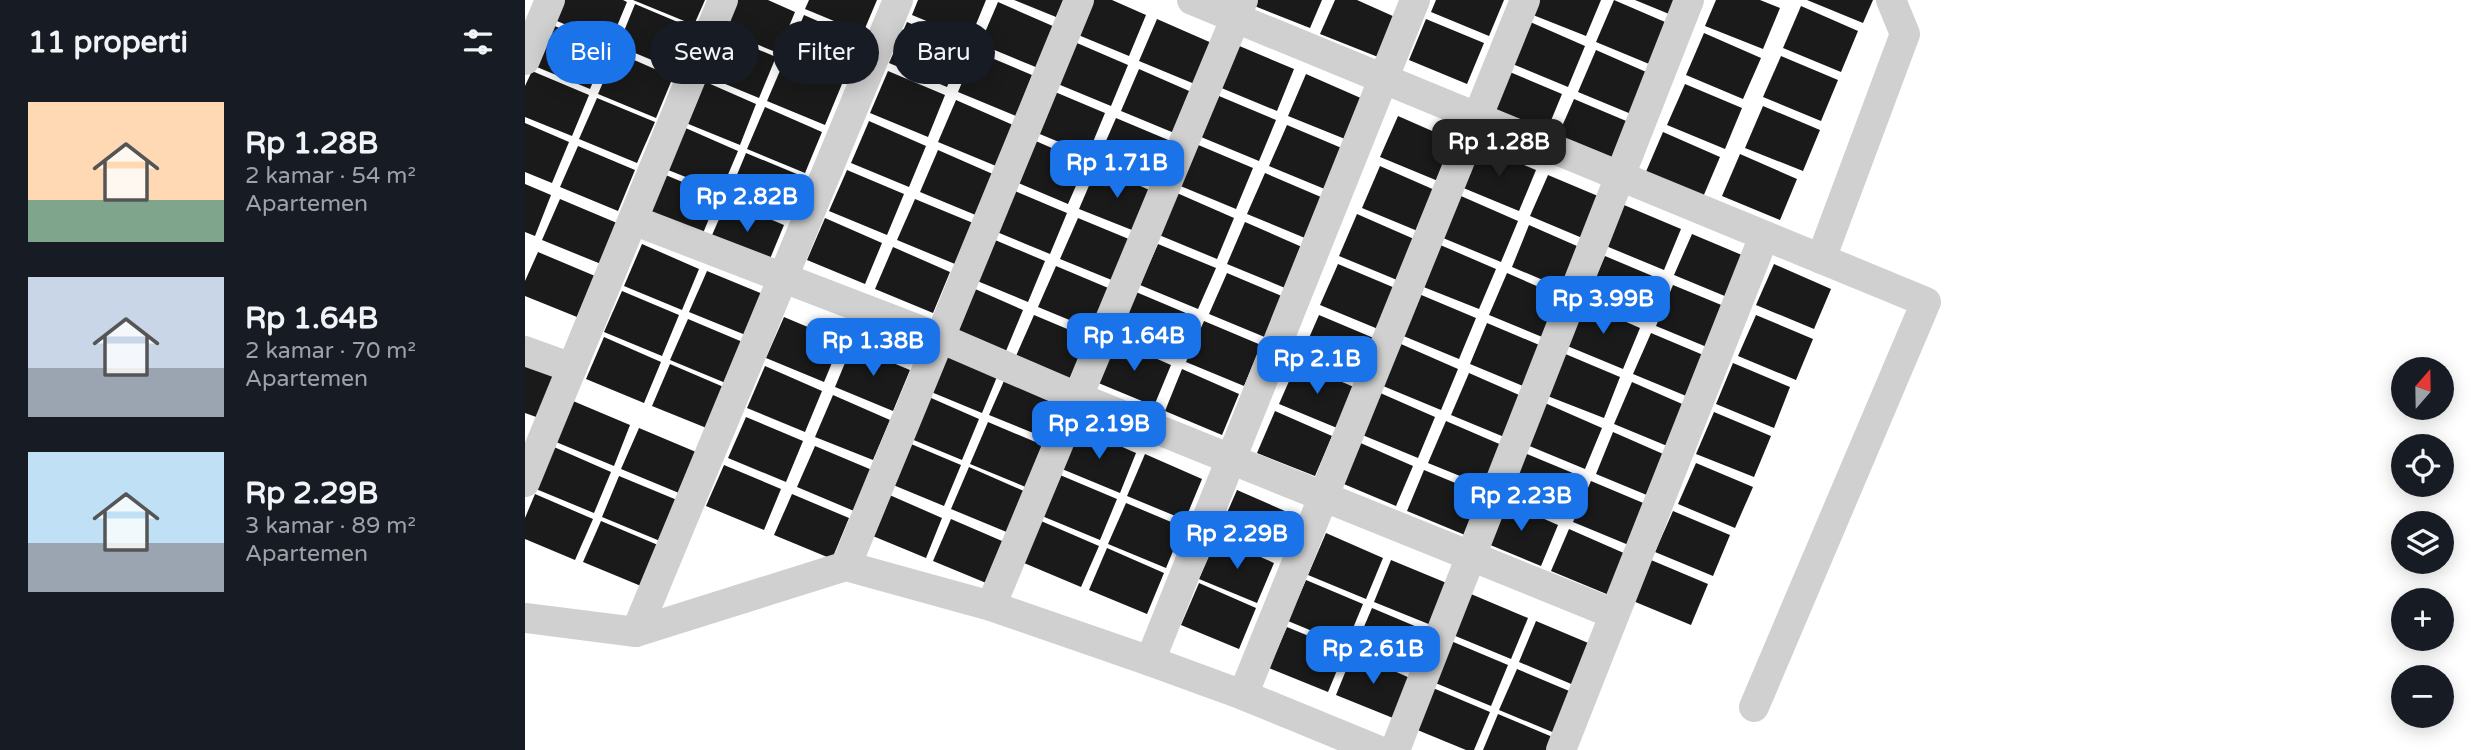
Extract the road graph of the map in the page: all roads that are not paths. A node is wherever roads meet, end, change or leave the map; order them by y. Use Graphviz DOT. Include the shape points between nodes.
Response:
graph roads {
  1 [pos="549,0"];
  2 [pos="723,0"];
  3 [pos="898,0"];
  4 [pos="1079,0"];
  5 [pos="1192,0"];
  6 [pos="1415,0"];
  7 [pos="1525,0"];
  8 [pos="1689,0"];
  9 [pos="1891,0"];
  10 [pos="1240,9"];
  11 [pos="525,60"];
  12 [pos="1384,78"];
  13 [pos="1477,117"];
  14 [pos="1621,177"];
  15 [pos="633,220"];
  16 [pos="1764,236"];
  17 [pos="1821,259"];
  18 [pos="783,277"];
  19 [pos="940,338"];
  20 [pos="525,351"];
  21 [pos="572,368"];
  22 [pos="1077,397"];
  23 [pos="1231,460"];
  24 [pos="525,482"];
  25 [pos="1324,497"];
  26 [pos="1472,558"];
  27 [pos="846,566"];
  28 [pos="991,606"];
  29 [pos="1615,614"];
  30 [pos="525,618"];
  31 [pos="636,632"];
  32 [pos="1150,661"];
  33 [pos="1243,695"];
  34 [pos="1754,707"];
  35 [pos="1377,750"];
  36 [pos="1395,750"];
  37 [pos="1561,750"];
  1 -- 11 [label="street"];
  2 -- 15 [label="street"];
  3 -- 18 [label="street"];
  4 -- 19 [label="street"];
  5 -- 10 [label="street"];
  6 -- 12 [label="street"];
  7 -- 13 [label="street"];
  8 -- 14 [label="street"];
  9 -- 17 [label="street" via="1905,34"];
  10 -- 12 [label="street"];
  10 -- 22 [label="street"];
  12 -- 13 [label="street"];
  12 -- 23 [label="street"];
  13 -- 14 [label="street"];
  13 -- 25 [label="street"];
  14 -- 16 [label="street"];
  14 -- 26 [label="street"];
  15 -- 18 [label="street"];
  15 -- 21 [label="street"];
  16 -- 17 [label="street"];
  16 -- 29 [label="street"];
  17 -- 34 [label="street" via="1926,302"];
  18 -- 19 [label="street"];
  18 -- 31 [label="street"];
  19 -- 22 [label="street"];
  19 -- 27 [label="street"];
  20 -- 21 [label="street"];
  21 -- 24 [label="street"];
  22 -- 23 [label="street"];
  22 -- 28 [label="street"];
  23 -- 25 [label="street"];
  23 -- 32 [label="street"];
  25 -- 26 [label="street"];
  25 -- 33 [label="street"];
  26 -- 29 [label="street"];
  26 -- 36 [label="street"];
  27 -- 28 [label="street"];
  27 -- 31 [label="street"];
  28 -- 32 [label="street"];
  29 -- 37 [label="street"];
  30 -- 31 [label="street"];
  32 -- 33 [label="street"];
  33 -- 35 [label="street"];
}
